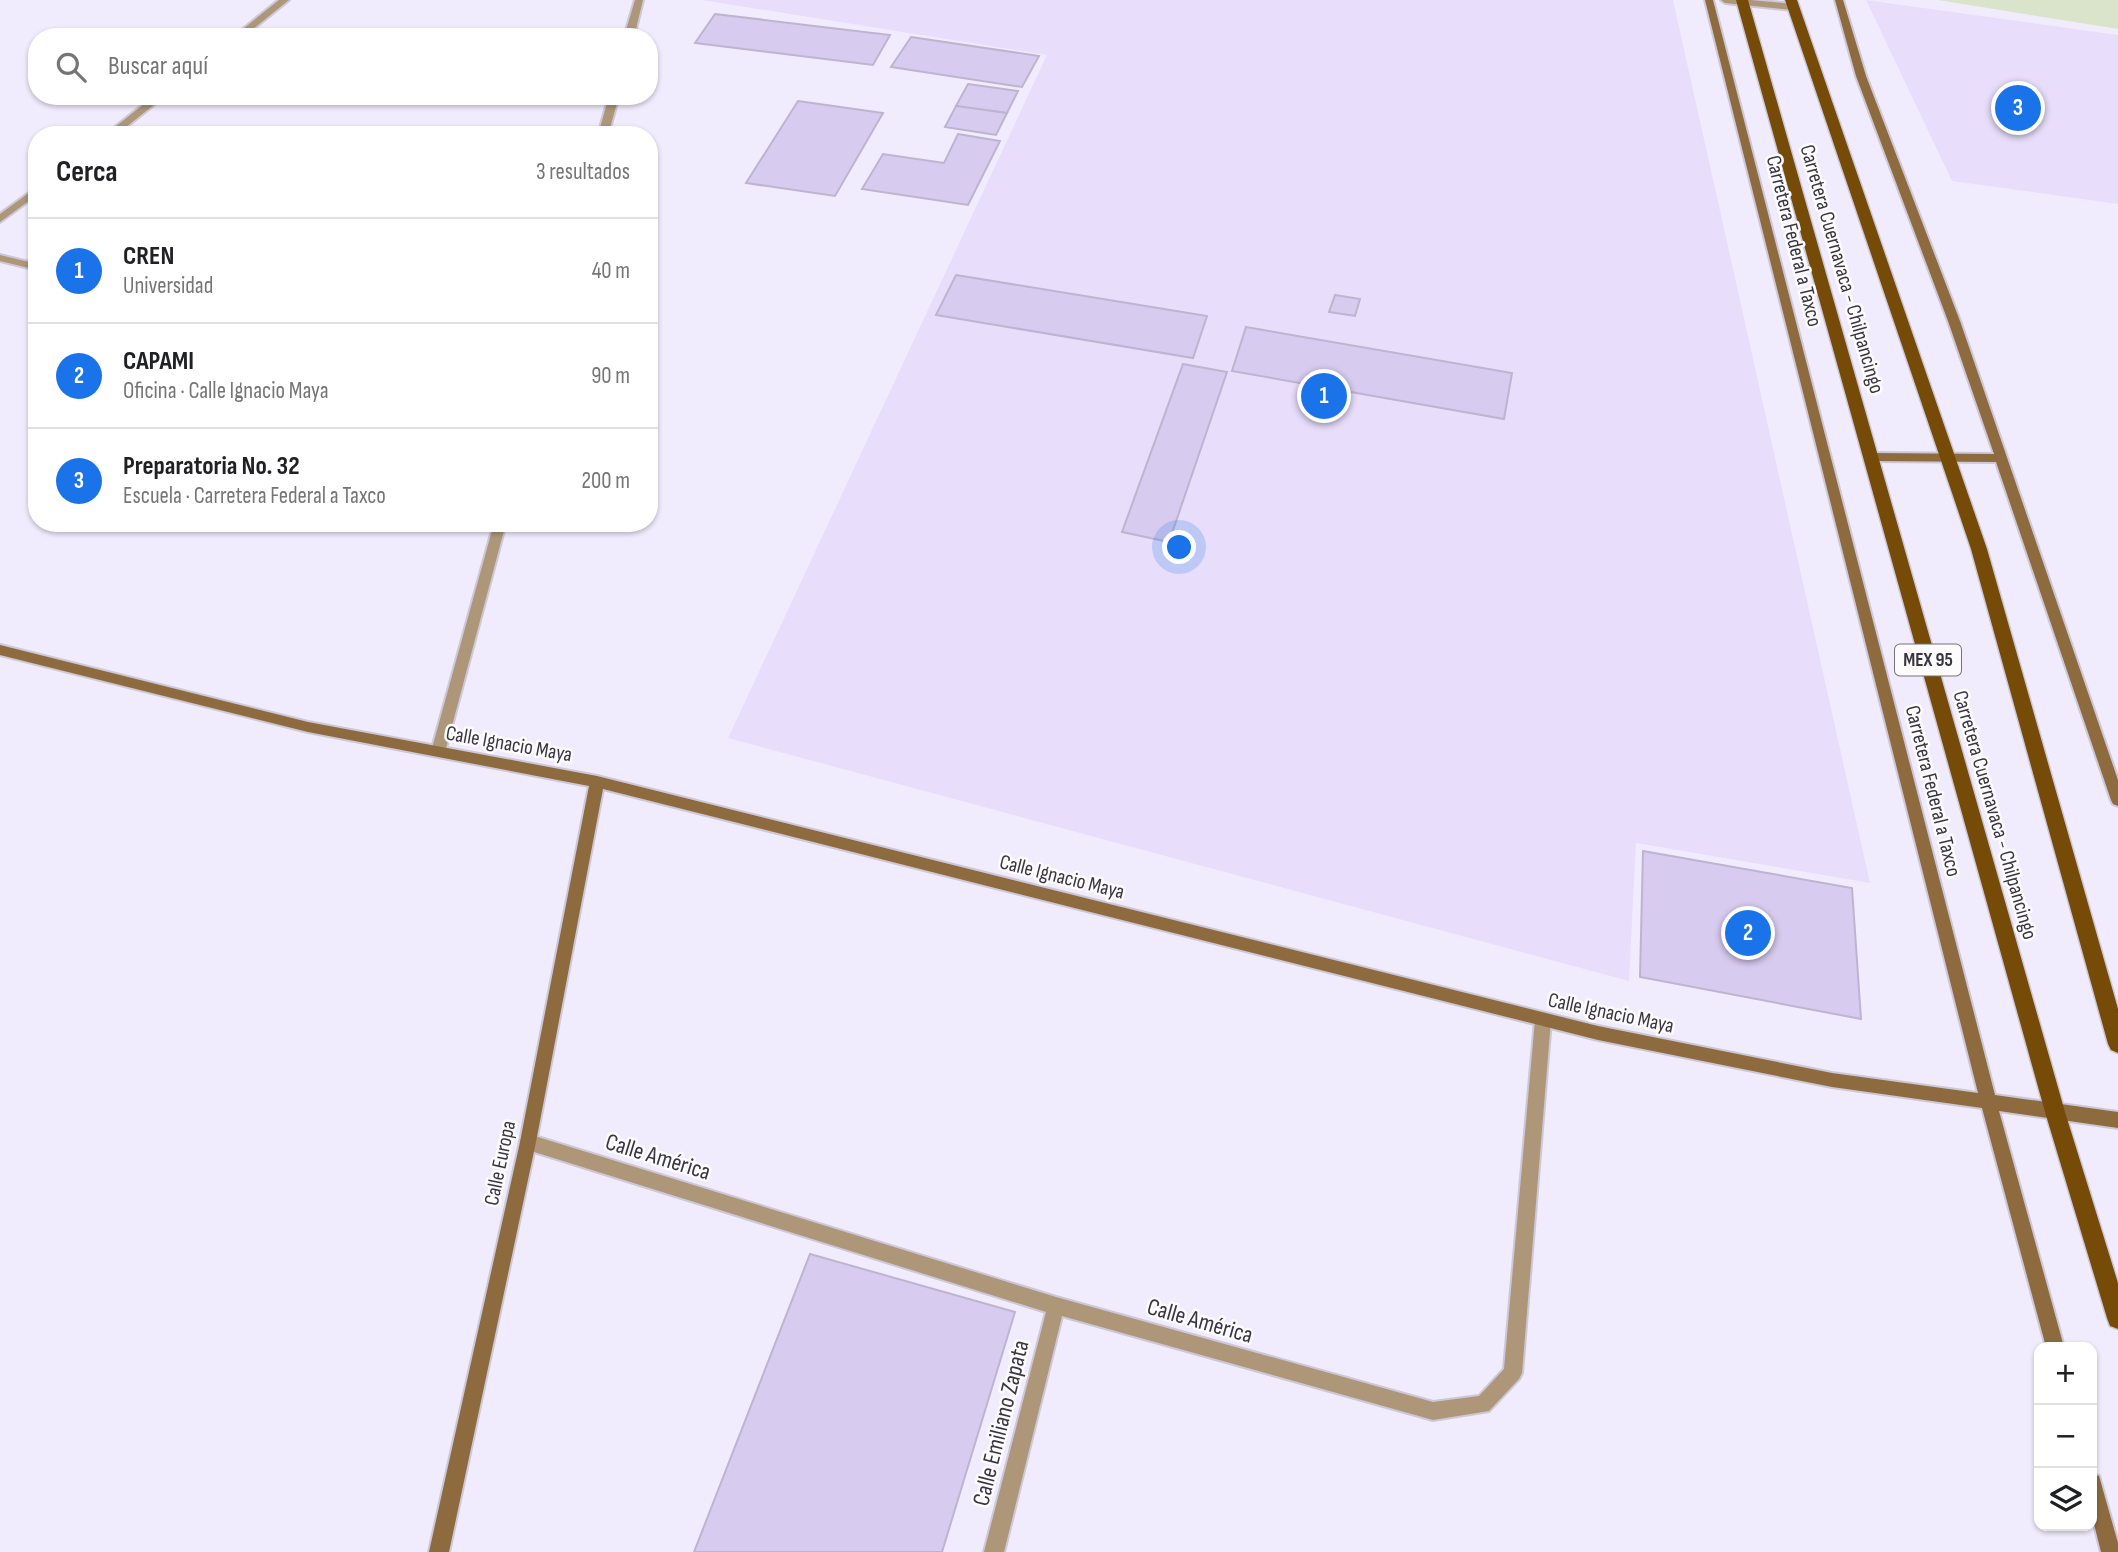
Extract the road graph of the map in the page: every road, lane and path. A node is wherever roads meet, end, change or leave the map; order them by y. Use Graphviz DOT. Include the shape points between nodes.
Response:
graph roads {
  1 [pos="285,0"];
  2 [pos="639,0"];
  3 [pos="1709,0"];
  4 [pos="1725,0"];
  5 [pos="1839,0"];
  6 [pos="1742,1"];
  7 [pos="1792,3"];
  8 [pos="249,28"];
  9 [pos="631,28"];
  10 [pos="148,105"];
  11 [pos="612,105"];
  12 [pos="122,126"];
  13 [pos="606,126"];
  14 [pos="28,198"];
  15 [pos="0,219"];
  16 [pos="0,258"];
  17 [pos="28,265"];
  18 [pos="1871,457"];
  19 [pos="1947,457"];
  20 [pos="2001,458"];
  21 [pos="498,532"];
  22 [pos="0,650"];
  23 [pos="438,752"];
  24 [pos="597,782"];
  25 [pos="2118,800"];
  26 [pos="1543,1020"];
  27 [pos="2118,1044"];
  28 [pos="1989,1103"];
  29 [pos="2055,1112"];
  30 [pos="2118,1120"];
  31 [pos="528,1142"];
  32 [pos="1056,1306"];
  33 [pos="2118,1318"];
  34 [pos="2054,1342"];
  35 [pos="2097,1501"];
  36 [pos="439,1552"];
  37 [pos="994,1552"];
  38 [pos="2111,1552"];
  1 -- 8 [label="street"];
  2 -- 9 [label="street"];
  3 -- 28 [label="street, Carretera Federal a Taxco"];
  4 -- 6 [label="street"];
  5 -- 20 [label="street" via="1861,76"];
  6 -- 7 [label="street"];
  6 -- 18 [label="main road, Carretera Cuernavaca - Chilpancingo / MEX 95"];
  7 -- 19 [label="main road, Carretera Cuernavaca - Chilpancingo"];
  10 -- 12 [label="street"];
  11 -- 13 [label="street"];
  14 -- 15 [label="street"];
  16 -- 17 [label="street"];
  18 -- 19 [label="street"];
  18 -- 29 [label="main road, Carretera Cuernavaca - Chilpancingo / MEX 95"];
  19 -- 20 [label="street"];
  19 -- 27 [label="main road, Carretera Cuernavaca - Chilpancingo" via="1979,549"];
  20 -- 25 [label="street"];
  21 -- 23 [label="street"];
  22 -- 23 [label="street, Calle Ignacio Maya" via="308,727"];
  23 -- 24 [label="street, Calle Ignacio Maya"];
  24 -- 26 [label="street, Calle Ignacio Maya"];
  24 -- 31 [label="street, Calle Europa"];
  26 -- 28 [label="street, Calle Ignacio Maya" via="1832,1080"];
  26 -- 32 [label="street, Calle América" via="1513,1373 1483,1405 1433,1411"];
  28 -- 29 [label="street, Calle Ignacio Maya"];
  28 -- 34 [label="street, Carretera Federal a Taxco"];
  29 -- 30 [label="street, Calle Ignacio Maya"];
  29 -- 33 [label="main road, Carretera Cuernavaca - Chilpancingo / MEX 95"];
  31 -- 32 [label="street, Calle América"];
  31 -- 36 [label="street, Calle Europa"];
  32 -- 37 [label="street, Calle Emiliano Zapata"];
  35 -- 38 [label="street"];
}
